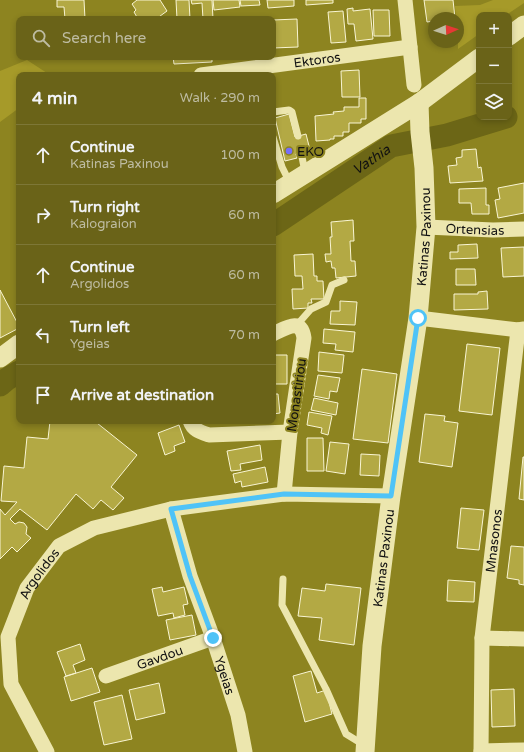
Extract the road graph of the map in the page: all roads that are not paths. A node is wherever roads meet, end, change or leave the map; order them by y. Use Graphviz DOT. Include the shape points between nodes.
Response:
graph roads {
  1 [pos="405,0"];
  2 [pos="524,25"];
  3 [pos="512,34"];
  4 [pos="410,47"];
  5 [pos="476,60"];
  6 [pos="223,72"];
  7 [pos="416,94"];
  8 [pos="276,112"];
  9 [pos="298,136"];
  10 [pos="276,147"];
  11 [pos="301,152"];
  12 [pos="298,178"];
  13 [pos="276,192"];
  14 [pos="426,227"];
  15 [pos="524,229"];
  16 [pos="344,280"];
  17 [pos="418,318"];
  18 [pos="296,326"];
  19 [pos="521,330"];
  20 [pos="276,333"];
  21 [pos="16,346"];
  22 [pos="0,358"];
  23 [pos="191,424"];
  24 [pos="290,432"];
  25 [pos="284,494"];
  26 [pos="391,496"];
  27 [pos="171,509"];
  28 [pos="283,579"];
  29 [pos="213,638"];
  30 [pos="482,638"];
  31 [pos="524,639"];
  32 [pos="106,676"];
  33 [pos="364,749"];
  34 [pos="524,750"];
  35 [pos="47,752"];
  36 [pos="245,752"];
  37 [pos="481,752"];
  1 -- 4 [label="street, Katinas Paxinou"];
  2 -- 3 [label="street"];
  4 -- 6 [label="street, Ektoros"];
  4 -- 7 [label="street, Katinas Paxinou"];
  5 -- 7 [label="street"];
  7 -- 12 [label="street"];
  7 -- 14 [label="street, Katinas Paxinou"];
  8 -- 9 [label="lane" via="292,112"];
  10 -- 12 [label="lane" via="282,166"];
  11 -- 12 [label="lane"];
  12 -- 13 [label="street"];
  14 -- 15 [label="street, Ortensias"];
  14 -- 17 [label="street, Katinas Paxinou"];
  16 -- 18 [label="lane" via="332,285 326,302 311,308"];
  17 -- 19 [label="street"];
  17 -- 26 [label="street, Katinas Paxinou"];
  18 -- 20 [label="street"];
  18 -- 24 [label="street, Monastiriou" via="303,331 304,338"];
  19 -- 30 [label="street, Mnasonos"];
  21 -- 22 [label="street"];
  23 -- 24 [label="street" via="197,432 209,434"];
  24 -- 25 [label="street, Monastiriou"];
  25 -- 26 [label="street, Argolidos"];
  25 -- 27 [label="street, Argolidos"];
  26 -- 33 [label="street, Katinas Paxinou" via="372,646"];
  27 -- 29 [label="street, Ygeias" via="190,576"];
  27 -- 35 [label="street, Argolidos" via="94,528 59,546 27,588 8,637 11,684"];
  28 -- 33 [label="lane" via="282,605 326,689 346,734"];
  29 -- 32 [label="street, Gavdou"];
  29 -- 36 [label="street, Ygeias" via="238,715"];
  30 -- 31 [label="street"];
  30 -- 37 [label="street, Mnasonos"];
  34 -- 37 [label="street"];
}
